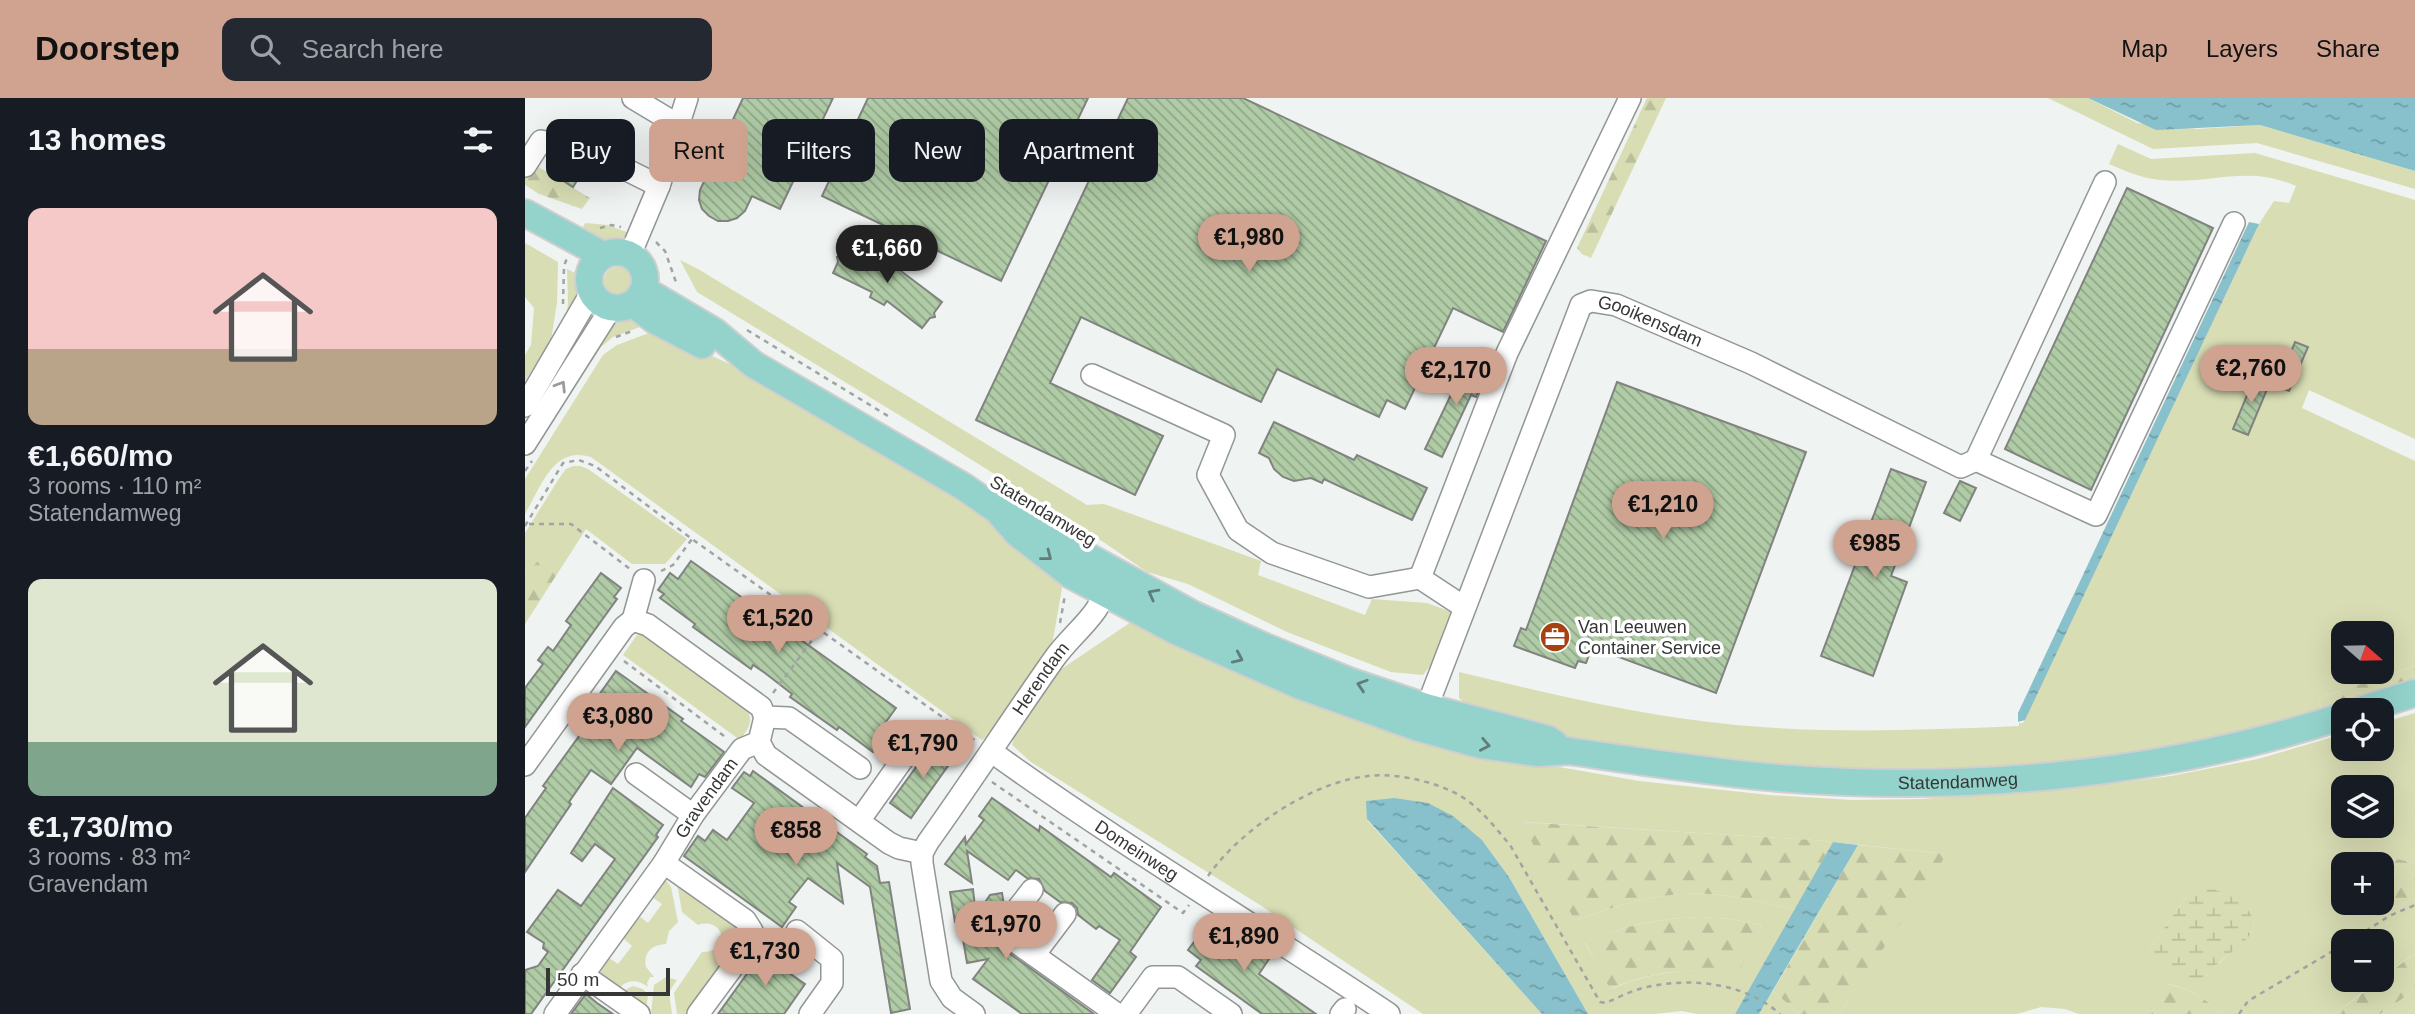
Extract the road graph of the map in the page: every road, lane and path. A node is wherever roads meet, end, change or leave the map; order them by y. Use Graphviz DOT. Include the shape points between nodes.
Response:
graph roads {
  1 [pos="633,98"];
  2 [pos="687,98"];
  3 [pos="1630,98"];
  4 [pos="668,119"];
  5 [pos="680,119"];
  6 [pos="525,166"];
  7 [pos="660,182"];
  8 [pos="2105,182"];
  9 [pos="659,186"];
  10 [pos="525,213"];
  11 [pos="2234,223"];
  12 [pos="525,231"];
  13 [pos="572,250"];
  14 [pos="630,255"];
  15 [pos="612,287"];
  16 [pos="562,312"];
  17 [pos="656,321"];
  18 [pos="748,330"];
  19 [pos="613,339"];
  20 [pos="753,364"];
  21 [pos="1091,375"];
  22 [pos="525,406"];
  23 [pos="890,417"];
  24 [pos="531,448"];
  25 [pos="1969,464"];
  26 [pos="525,471"];
  27 [pos="526,525"];
  28 [pos="692,539"];
  29 [pos="1420,578"];
  30 [pos="644,580"];
  31 [pos="1102,583"];
  32 [pos="1464,607"];
  33 [pos="633,620"];
  34 [pos="819,631"];
  35 [pos="608,649"];
  36 [pos="2415,693"];
  37 [pos="2394,700"];
  38 [pos="765,717"];
  39 [pos="1423,717"];
  40 [pos="2331,720"];
  41 [pos="922,732"];
  42 [pos="750,746"];
  43 [pos="992,752"];
  44 [pos="525,765"];
  45 [pos="860,768"];
  46 [pos="977,772"];
  47 [pos="636,774"];
  48 [pos="693,815"];
  49 [pos="859,821"];
  50 [pos="922,853"];
  51 [pos="664,863"];
  52 [pos="1032,890"];
  53 [pos="1198,892"];
  54 [pos="2415,905"];
  55 [pos="1065,914"];
  56 [pos="2369,929"];
  57 [pos="797,931"];
  58 [pos="2331,952"];
  59 [pos="1034,955"];
  60 [pos="582,974"];
  61 [pos="946,1006"];
  62 [pos="555,1014"];
  63 [pos="639,1014"];
  64 [pos="698,1014"];
  65 [pos="810,1014"];
  66 [pos="974,1014"];
  67 [pos="1117,1014"];
  68 [pos="1126,1014"];
  69 [pos="1231,1014"];
  70 [pos="1389,1014"];
  71 [pos="1780,1014"];
  72 [pos="2239,1014"];
  1 -- 4 [label="street"];
  2 -- 5 [label="street"];
  3 -- 29 [label="street" via="1507,353"];
  6 -- 9 [label="street" via="541,141 625,169"];
  7 -- 9 [label="street"];
  8 -- 25 [label="street"];
  9 -- 14 [label="street"];
  10 -- 13 [label="main road, Statendamweg"];
  11 -- 25 [label="street, Gooikensdam" via="2095,514"];
  12 -- 13 [label="main road, Statendamweg"];
  13 -- 15 [label="main road, Statendamweg"];
  13 -- 16 [label="path" via="564,266"];
  14 -- 15 [label="main road" via="614,252"];
  14 -- 15 [label="main road" via="645,273"];
  15 -- 17 [label="main road, Statendamweg"];
  15 -- 20 [label="main road, Statendamweg" via="715,332"];
  15 -- 22 [label="street"];
  24 -- 15 [label="street, one-way"];
  17 -- 19 [label="path"];
  17 -- 20 [label="main road, Statendamweg" via="710,349"];
  18 -- 23 [label="path"];
  20 -- 31 [label="main road, Statendamweg" via="964,487 1071,575"];
  21 -- 29 [label="street" via="1224,435 1208,475 1238,530 1272,553 1369,587"];
  24 -- 26 [label="path"];
  25 -- 32 [label="street, Gooikensdam" via="1751,363 1616,305 1591,301 1581,305"];
  27 -- 28 [label="path" via="563,463 579,460 596,466"];
  27 -- 30 [label="path" via="572,524"];
  28 -- 30 [label="path" via="673,565"];
  28 -- 34 [label="path"];
  29 -- 32 [label="street"];
  30 -- 33 [label="street"];
  31 -- 39 [label="main road, Statendamweg" via="1176,631 1301,686"];
  31 -- 43 [label="street, Herendam" via="1072,622 1072,636"];
  32 -- 39 [label="street, Gooikensdam"];
  33 -- 35 [label="street"];
  33 -- 38 [label="street" via="648,625 761,707"];
  34 -- 38 [label="path" via="767,701"];
  34 -- 43 [label="path"];
  35 -- 42 [label="path"];
  35 -- 44 [label="street"];
  36 -- 37 [label="main road"];
  38 -- 42 [label="street"];
  38 -- 45 [label="street" via="789,718"];
  39 -- 40 [label="main road, Statendamweg" via="1548,739 1569,751 1779,778 1869,782 1965,781 2152,764"];
  41 -- 49 [label="street"];
  42 -- 48 [label="street, Gravendam"];
  42 -- 49 [label="street"];
  43 -- 46 [label="street, Herendam"];
  43 -- 53 [label="street, Domeinweg"];
  46 -- 50 [label="street, Herendam"];
  46 -- 53 [label="path" via="1183,913"];
  47 -- 48 [label="street"];
  48 -- 51 [label="street, Gravendam"];
  49 -- 50 [label="street" via="899,848"];
  50 -- 61 [label="street"];
  51 -- 60 [label="street, Gravendam"];
  51 -- 64 [label="street" via="745,920 752,931 746,949"];
  52 -- 59 [label="street" via="1011,918 1017,943"];
  53 -- 70 [label="street, Domeinweg"];
  53 -- 71 [label="path" via="1238,842 1305,796 1368,775 1413,779 1451,790 1477,806 1510,845 1600,1002 1647,987 1692,982 1743,992"];
  54 -- 56 [label="path"];
  55 -- 59 [label="street"];
  57 -- 65 [label="street" via="832,959 832,983"];
  58 -- 72 [label="path" via="2248,1002"];
  59 -- 67 [label="street"];
  60 -- 62 [label="street, Gravendam"];
  60 -- 63 [label="street"];
  61 -- 66 [label="street"];
  68 -- 69 [label="street" via="1153,977 1178,977"];
}
